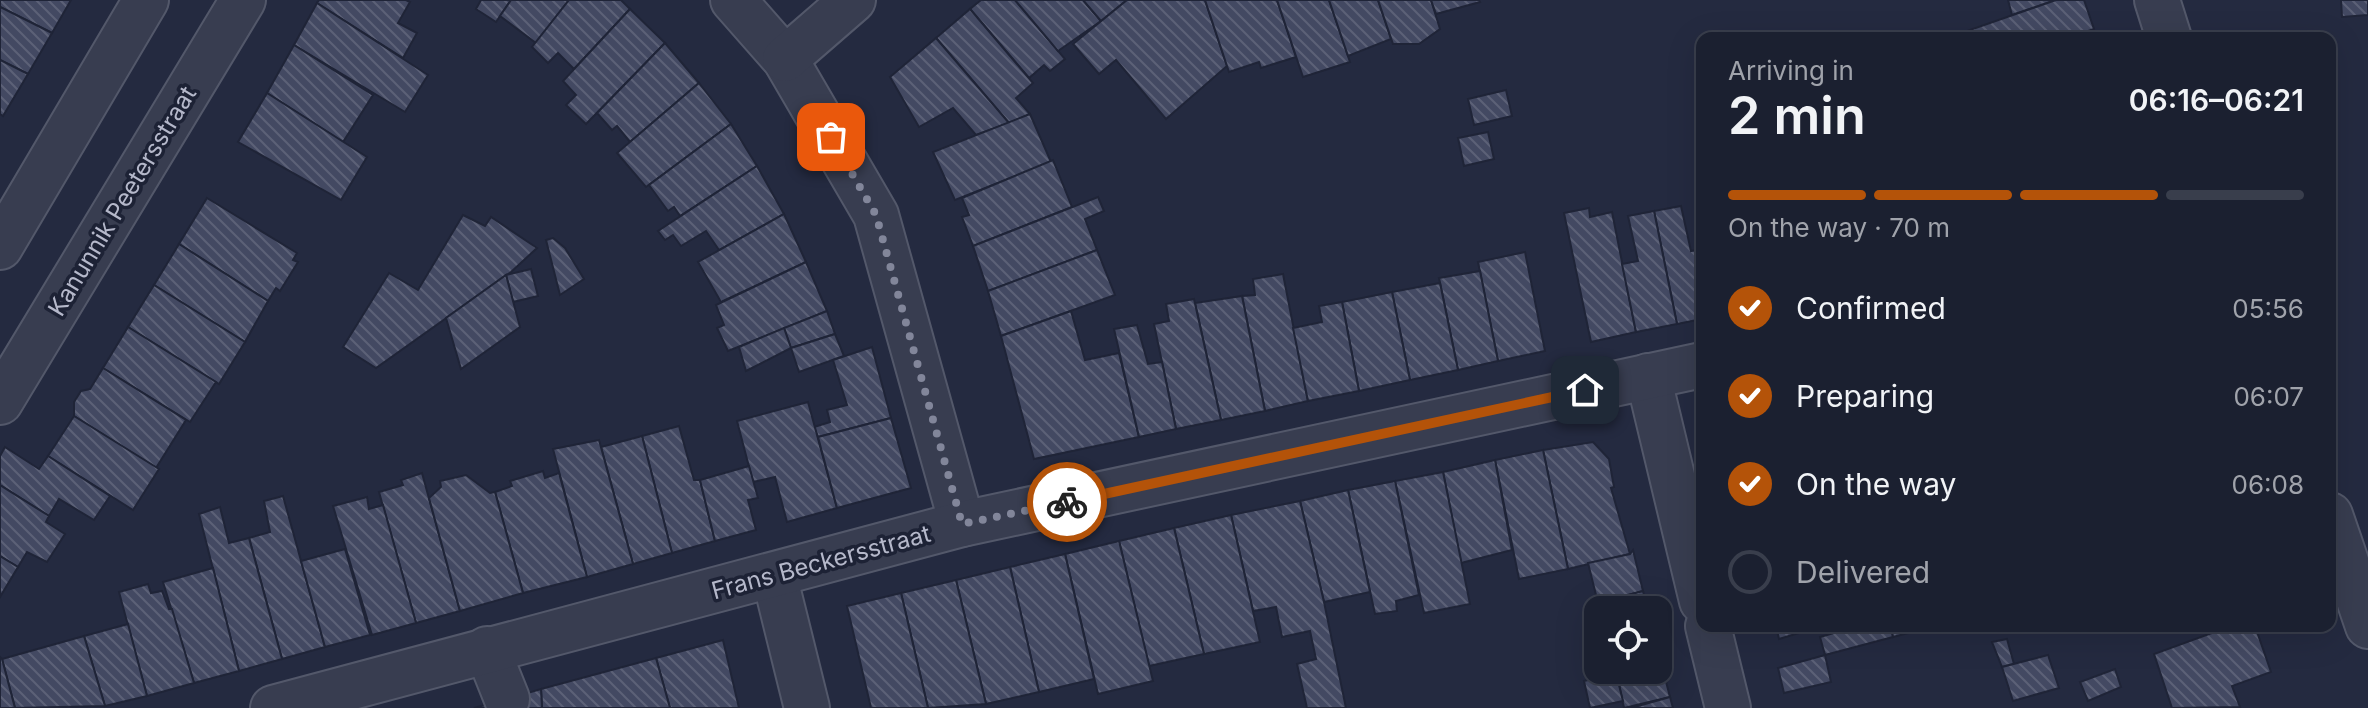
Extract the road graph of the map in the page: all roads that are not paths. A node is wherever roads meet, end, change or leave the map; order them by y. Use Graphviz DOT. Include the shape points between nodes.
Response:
graph roads {
  1 [pos="146,0"];
  2 [pos="243,0"];
  3 [pos="733,0"];
  4 [pos="853,0"];
  5 [pos="2157,0"];
  6 [pos="2167,32"];
  7 [pos="785,59"];
  8 [pos="0,247"];
  9 [pos="1696,366"];
  10 [pos="1648,376"];
  11 [pos="0,402"];
  12 [pos="962,524"];
  13 [pos="2336,533"];
  14 [pos="774,575"];
  15 [pos="1696,576"];
  16 [pos="2368,626"];
  17 [pos="1709,632"];
  18 [pos="487,649"];
  19 [pos="507,699"];
  20 [pos="273,708"];
  21 [pos="807,708"];
  22 [pos="1728,708"];
  1 -- 8 [label="street"];
  2 -- 11 [label="street, Kanunnik Peetersstraat"];
  3 -- 7 [label="street"];
  4 -- 7 [label="street"];
  5 -- 6 [label="street"];
  7 -- 12 [label="street" via="876,215"];
  9 -- 10 [label="street, Frans Beckersstraat"];
  10 -- 12 [label="street, Frans Beckersstraat"];
  10 -- 15 [label="street"];
  12 -- 14 [label="street, Frans Beckersstraat"];
  13 -- 16 [label="street"];
  14 -- 18 [label="street, Frans Beckersstraat"];
  14 -- 21 [label="street"];
  17 -- 22 [label="street"];
  18 -- 19 [label="street"];
  18 -- 20 [label="street, Frans Beckersstraat"];
}
